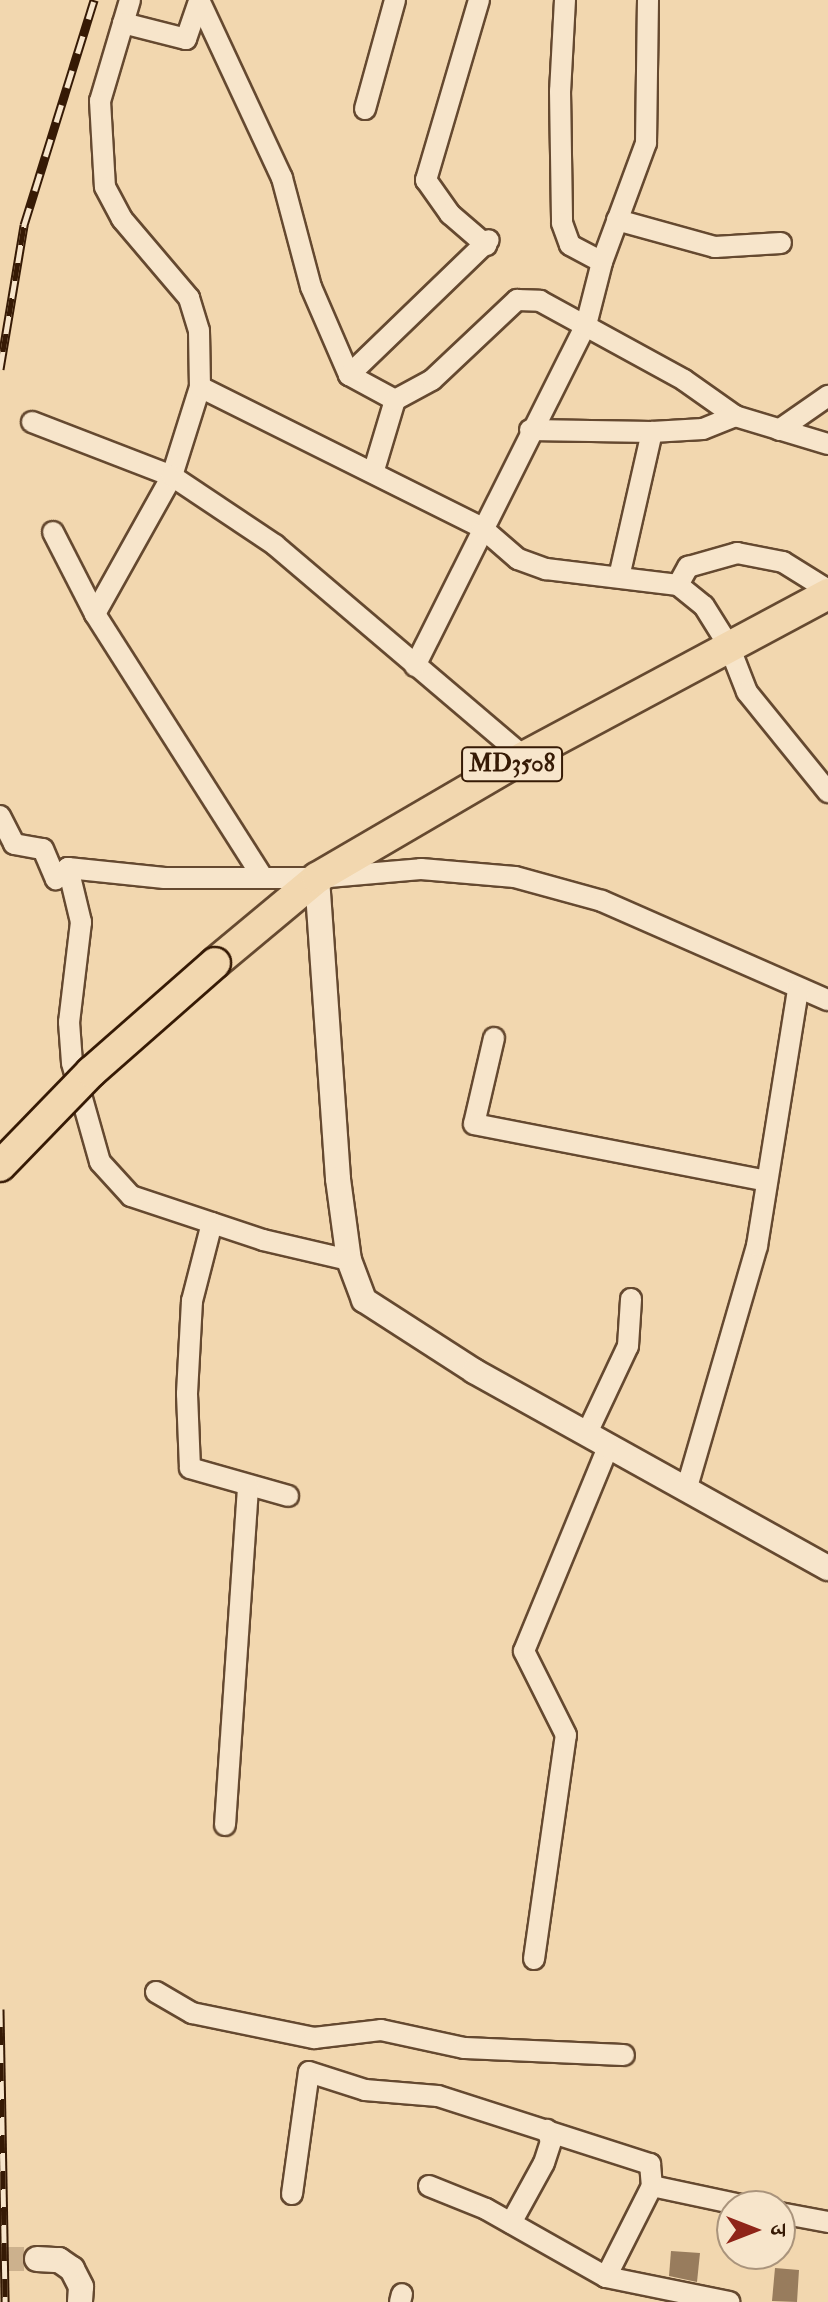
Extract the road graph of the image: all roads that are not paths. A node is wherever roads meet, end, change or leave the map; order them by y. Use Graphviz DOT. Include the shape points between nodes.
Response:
graph roads {
  1 [pos="130,0"];
  2 [pos="395,0"];
  3 [pos="479,0"];
  4 [pos="565,0"];
  5 [pos="648,0"];
  6 [pos="199,2"];
  7 [pos="123,23"];
  8 [pos="365,109"];
  9 [pos="617,220"];
  10 [pos="781,243"];
  11 [pos="602,262"];
  12 [pos="586,325"];
  13 [pos="349,375"];
  14 [pos="200,387"];
  15 [pos="828,396"];
  16 [pos="395,400"];
  17 [pos="735,416"];
  18 [pos="32,422"];
  19 [pos="530,430"];
  20 [pos="779,430"];
  21 [pos="652,432"];
  22 [pos="828,444"];
  23 [pos="374,470"];
  24 [pos="172,476"];
  25 [pos="481,527"];
  26 [pos="53,532"];
  27 [pos="619,577"];
  28 [pos="678,585"];
  29 [pos="828,592"];
  30 [pos="95,614"];
  31 [pos="729,646"];
  32 [pos="415,666"];
  33 [pos="524,757"];
  34 [pos="828,792"];
  35 [pos="0,816"];
  36 [pos="68,868"];
  37 [pos="261,875"];
  38 [pos="317,878"];
  39 [pos="798,989"];
  40 [pos="828,1000"];
  41 [pos="494,1038"];
  42 [pos="0,1166"];
  43 [pos="767,1181"];
  44 [pos="212,1223"];
  45 [pos="349,1260"];
  46 [pos="631,1299"];
  47 [pos="598,1439"];
  48 [pos="248,1486"];
  49 [pos="687,1487"];
  50 [pos="288,1496"];
  51 [pos="828,1568"];
  52 [pos="225,1825"];
  53 [pos="534,1959"];
  54 [pos="156,1992"];
  55 [pos="314,2038"];
  56 [pos="624,2055"];
  57 [pos="309,2072"];
  58 [pos="547,2130"];
  59 [pos="429,2186"];
  60 [pos="652,2186"];
  61 [pos="292,2194"];
  62 [pos="716,2200"];
  63 [pos="796,2216"];
  64 [pos="828,2222"];
  65 [pos="511,2223"];
  66 [pos="37,2259"];
  67 [pos="606,2277"];
  68 [pos="80,2302"];
  69 [pos="729,2302"];
  1 -- 7 [label="street"];
  2 -- 8 [label="street"];
  3 -- 13 [label="street" via="426,180 450,214 488,242"];
  4 -- 11 [label="street" via="562,223 570,245"];
  5 -- 9 [label="street" via="646,143"];
  6 -- 7 [label="street" via="186,39"];
  6 -- 13 [label="street" via="282,178 311,287"];
  7 -- 14 [label="street" via="100,101 105,187 122,219 189,298 199,331"];
  9 -- 10 [label="street" via="715,247"];
  9 -- 11 [label="street"];
  11 -- 12 [label="street"];
  12 -- 16 [label="street" via="540,301 517,300 432,380"];
  12 -- 17 [label="street" via="684,380"];
  12 -- 19 [label="street"];
  13 -- 16 [label="street"];
  14 -- 23 [label="street"];
  14 -- 24 [label="street"];
  15 -- 20 [label="street"];
  16 -- 23 [label="street"];
  17 -- 20 [label="street"];
  17 -- 21 [label="street" via="703,429"];
  18 -- 24 [label="street"];
  19 -- 21 [label="street"];
  19 -- 25 [label="street"];
  20 -- 22 [label="street"];
  21 -- 27 [label="street"];
  23 -- 25 [label="street"];
  24 -- 30 [label="street"];
  24 -- 32 [label="street" via="275,545"];
  25 -- 27 [label="street" via="518,559 546,569"];
  25 -- 32 [label="street"];
  26 -- 30 [label="street"];
  27 -- 28 [label="street"];
  28 -- 29 [label="street" via="688,567 737,553 783,562"];
  28 -- 31 [label="street" via="704,606"];
  29 -- 31 [label="main road, MD3508"];
  30 -- 37 [label="street"];
  31 -- 33 [label="main road, MD3508"];
  31 -- 34 [label="street" via="747,692"];
  32 -- 33 [label="street"];
  33 -- 38 [label="main road, MD3508"];
  35 -- 36 [label="street" via="14,844 43,849 51,876 56,879"];
  36 -- 37 [label="street" via="164,878"];
  36 -- 44 [label="street" via="81,922 69,1022 72,1063 100,1162 131,1196"];
  37 -- 38 [label="street"];
  38 -- 39 [label="street" via="421,869 515,877 602,901"];
  38 -- 42 [label="main road, MD3508, bridge" via="91,1072"];
  38 -- 45 [label="street"];
  39 -- 40 [label="street"];
  39 -- 43 [label="street"];
  41 -- 43 [label="street" via="474,1124"];
  43 -- 49 [label="street" via="757,1246"];
  44 -- 45 [label="street"];
  44 -- 48 [label="street" via="192,1301 190,1468"];
  45 -- 47 [label="street" via="364,1300 474,1371"];
  46 -- 47 [label="street" via="628,1346"];
  47 -- 49 [label="street"];
  47 -- 53 [label="street" via="524,1651 566,1735"];
  48 -- 50 [label="street"];
  48 -- 52 [label="street"];
  49 -- 51 [label="street"];
  54 -- 55 [label="street" via="192,2013"];
  55 -- 56 [label="street" via="381,2030 464,2048"];
  55 -- 57 [label="street"];
  57 -- 58 [label="street" via="365,2090 438,2096"];
  57 -- 61 [label="street"];
  58 -- 60 [label="street" via="650,2164"];
  58 -- 65 [label="street" via="551,2141 544,2163"];
  59 -- 65 [label="street"];
  60 -- 62 [label="street"];
  60 -- 67 [label="street"];
  63 -- 64 [label="street"];
  65 -- 67 [label="street"];
  66 -- 68 [label="street" via="59,2260 72,2269 81,2287"];
  67 -- 69 [label="street"];
}
